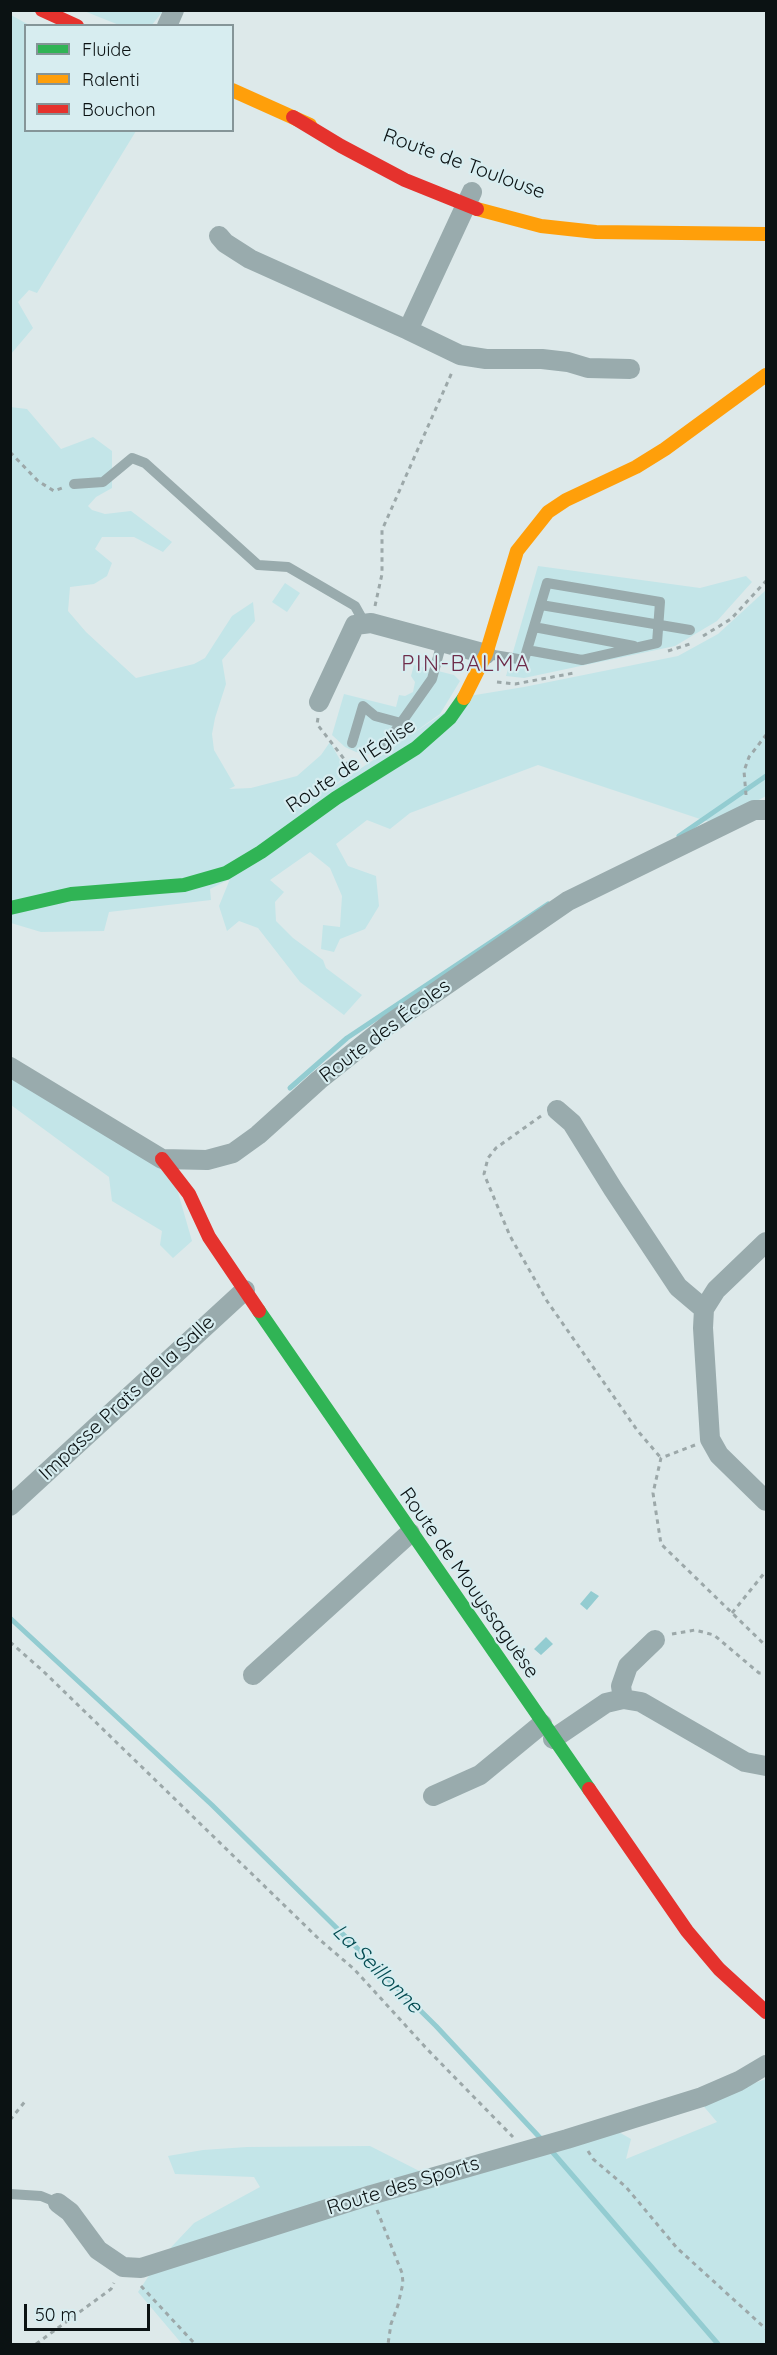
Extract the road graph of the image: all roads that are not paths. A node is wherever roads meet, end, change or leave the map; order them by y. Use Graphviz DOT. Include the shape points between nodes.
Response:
graph roads {
  1 [pos="42,10"];
  2 [pos="174,10"];
  3 [pos="72,24"];
  4 [pos="168,24"];
  5 [pos="234,91"];
  6 [pos="480,199"];
  7 [pos="626,232"];
  8 [pos="766,234"];
  9 [pos="219,236"];
  10 [pos="408,330"];
  11 [pos="630,369"];
  12 [pos="766,375"];
  13 [pos="74,484"];
  14 [pos="541,605"];
  15 [pos="368,623"];
  16 [pos="658,624"];
  17 [pos="534,627"];
  18 [pos="690,630"];
  19 [pos="442,642"];
  20 [pos="639,647"];
  21 [pos="527,650"];
  22 [pos="486,654"];
  23 [pos="319,702"];
  24 [pos="401,723"];
  25 [pos="352,743"];
  26 [pos="384,747"];
  27 [pos="766,810"];
  28 [pos="10,908"];
  29 [pos="10,1067"];
  30 [pos="557,1110"];
  31 [pos="162,1159"];
  32 [pos="207,1160"];
  33 [pos="189,1194"];
  34 [pos="766,1242"];
  35 [pos="245,1290"];
  36 [pos="704,1309"];
  37 [pos="766,1501"];
  38 [pos="10,1506"];
  39 [pos="410,1533"];
  40 [pos="655,1640"];
  41 [pos="253,1675"];
  42 [pos="623,1699"];
  43 [pos="548,1731"];
  44 [pos="766,1766"];
  45 [pos="433,1796"];
  46 [pos="766,2012"];
  47 [pos="766,2065"];
  48 [pos="10,2194"];
  49 [pos="58,2203"];
  1 -- 3 [label="street"];
  2 -- 4 [label="street"];
  5 -- 6 [label="street, Route de Toulouse"];
  6 -- 7 [label="street, Route de Toulouse"];
  6 -- 7 [label="street, Route de Toulouse" via="541,226"];
  6 -- 10 [label="street"];
  7 -- 8 [label="street, Route de Toulouse"];
  9 -- 10 [label="street" via="250,259"];
  10 -- 11 [label="street" via="460,355"];
  12 -- 22 [label="street, Route de l'Église" via="665,450 548,512 517,551"];
  13 -- 15 [label="lane" via="103,482 132,458 145,463 258,565 288,567 355,606"];
  14 -- 16 [label="lane"];
  14 -- 16 [label="lane" via="547,583 660,602"];
  14 -- 17 [label="lane"];
  15 -- 19 [label="street"];
  15 -- 23 [label="street" via="355,625"];
  16 -- 18 [label="lane"];
  16 -- 20 [label="lane" via="657,643"];
  17 -- 20 [label="lane"];
  17 -- 21 [label="lane"];
  19 -- 22 [label="street"];
  19 -- 24 [label="lane" via="432,679"];
  20 -- 21 [label="lane" via="582,660"];
  21 -- 22 [label="lane" via="524,660"];
  22 -- 28 [label="street, Route de l'Église" via="450,718 416,748 226,873 183,885 71,894"];
  24 -- 25 [label="lane" via="375,716 363,706"];
  24 -- 26 [label="lane"];
  27 -- 32 [label="street, Route des Écoles" via="754,810 568,901 388,1025 233,1153"];
  29 -- 31 [label="street, Route des Écoles"];
  30 -- 36 [label="street" via="572,1123 678,1287"];
  31 -- 32 [label="street, Route des Écoles"];
  31 -- 33 [label="street, Route de Mouyssaguèse"];
  32 -- 33 [label="street"];
  33 -- 35 [label="street, Route de Mouyssaguèse" via="209,1237"];
  34 -- 36 [label="street" via="716,1290"];
  35 -- 38 [label="street, Impasse Prats de la Salle"];
  35 -- 39 [label="street, Route de Mouyssaguèse"];
  36 -- 37 [label="street" via="710,1439 719,1455"];
  39 -- 41 [label="street"];
  39 -- 43 [label="street, Route de Mouyssaguèse"];
  40 -- 42 [label="street" via="628,1666 621,1686"];
  42 -- 43 [label="street"];
  42 -- 44 [label="street" via="641,1702 745,1762"];
  43 -- 45 [label="street" via="480,1775"];
  43 -- 46 [label="street, Route de Mouyssaguèse" via="687,1931 719,1969"];
  47 -- 49 [label="street, Route des Sports" via="702,2097 141,2268 123,2267 98,2250 70,2212"];
  48 -- 49 [label="lane" via="41,2196"];
}
